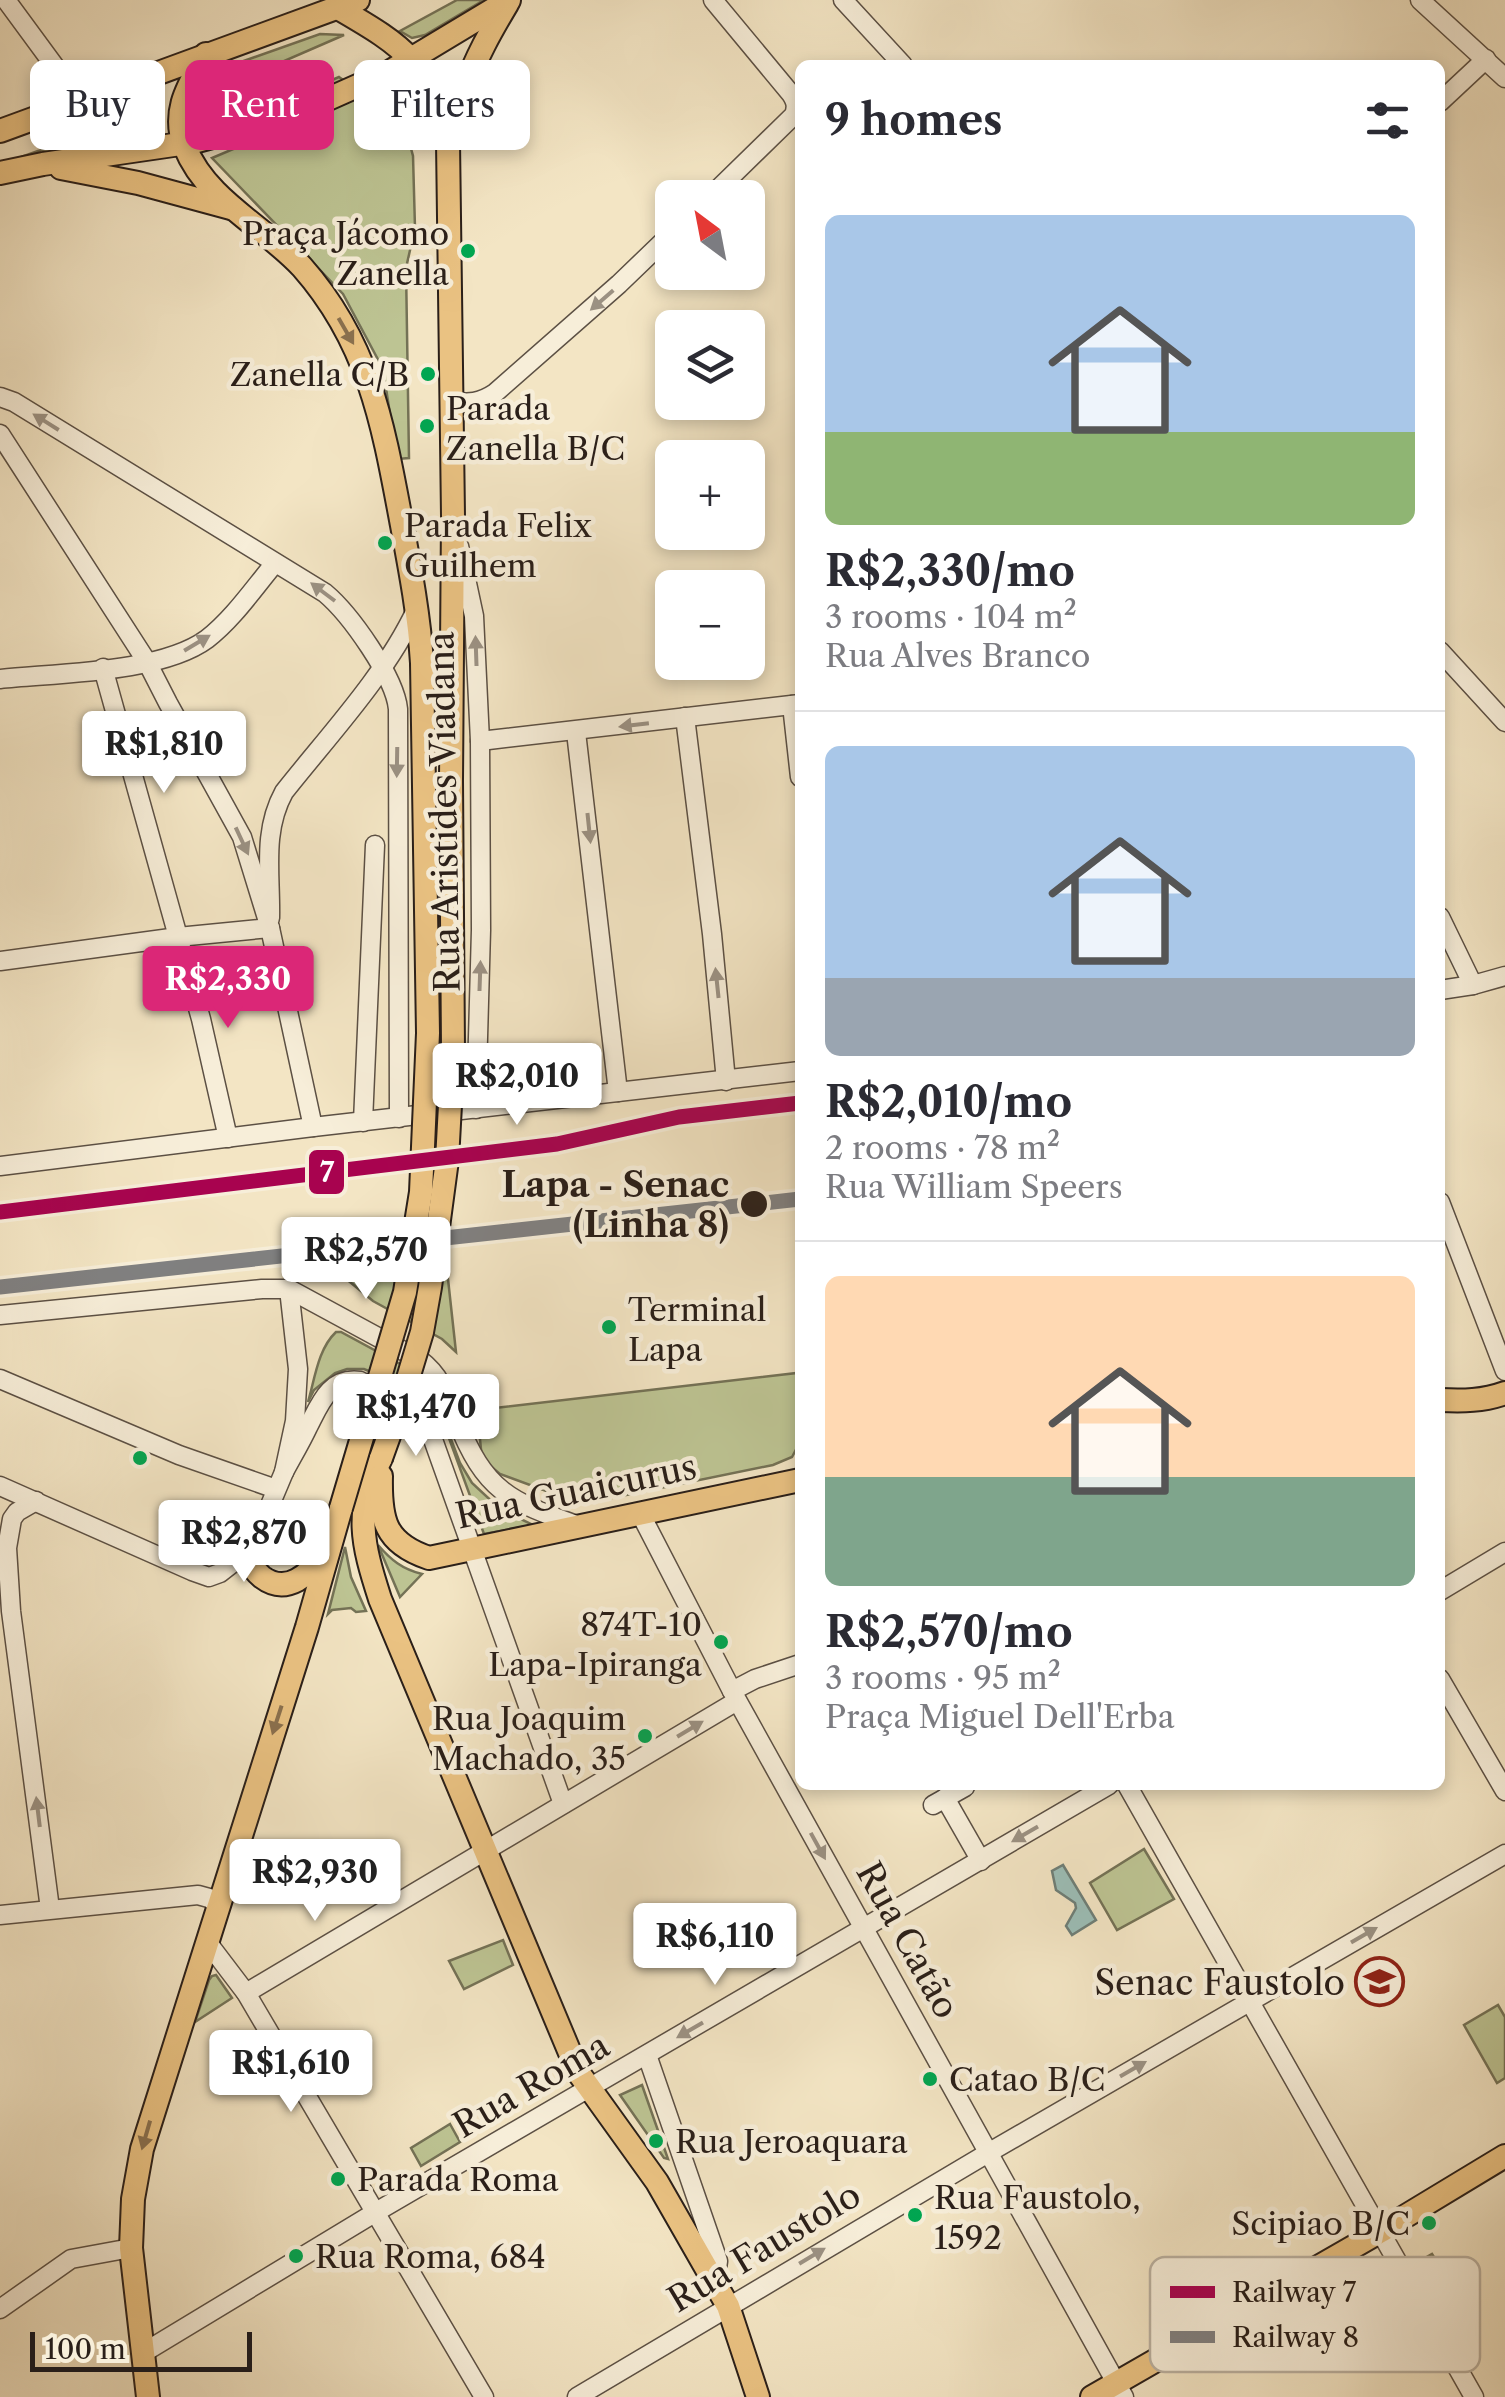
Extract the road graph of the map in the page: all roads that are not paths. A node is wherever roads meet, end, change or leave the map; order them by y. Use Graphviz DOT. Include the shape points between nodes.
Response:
graph roads {
  1 [pos="6,0"];
  2 [pos="510,0"];
  3 [pos="713,0"];
  4 [pos="843,0"];
  5 [pos="1420,0"];
  6 [pos="348,4"];
  7 [pos="206,54"];
  8 [pos="412,59"];
  9 [pos="1486,59"];
  10 [pos="50,60"];
  11 [pos="477,60"];
  12 [pos="898,60"];
  13 [pos="165,70"];
  14 [pos="1505,78"];
  15 [pos="1445,97"];
  16 [pos="795,100"];
  17 [pos="795,112"];
  18 [pos="30,121"];
  19 [pos="0,132"];
  20 [pos="184,143"];
  21 [pos="448,150"];
  22 [pos="42,164"];
  23 [pos="0,174"];
  24 [pos="727,180"];
  25 [pos="234,209"];
  26 [pos="655,249"];
  27 [pos="0,397"];
  28 [pos="451,400"];
  29 [pos="0,434"];
  30 [pos="453,516"];
  31 [pos="274,562"];
  32 [pos="417,608"];
  33 [pos="1445,656"];
  34 [pos="148,662"];
  35 [pos="103,668"];
  36 [pos="382,668"];
  37 [pos="0,679"];
  38 [pos="795,705"];
  39 [pos="685,718"];
  40 [pos="1505,722"];
  41 [pos="576,732"];
  42 [pos="480,741"];
  43 [pos="375,845"];
  44 [pos="1445,927"];
  45 [pos="270,928"];
  46 [pos="178,936"];
  47 [pos="0,961"];
  48 [pos="1505,976"];
  49 [pos="1473,985"];
  50 [pos="1445,989"];
  51 [pos="795,1072"];
  52 [pos="726,1080"];
  53 [pos="618,1092"];
  54 [pos="476,1108"];
  55 [pos="399,1118"];
  56 [pos="363,1122"];
  57 [pos="313,1127"];
  58 [pos="228,1138"];
  59 [pos="0,1166"];
  60 [pos="1445,1225"];
  61 [pos="289,1289"];
  62 [pos="3,1317"];
  63 [pos="1505,1370"];
  64 [pos="0,1379"];
  65 [pos="1505,1393"];
  66 [pos="1445,1400"];
  67 [pos="381,1458"];
  68 [pos="280,1480"];
  69 [pos="795,1481"];
  70 [pos="0,1486"];
  71 [pos="36,1501"];
  72 [pos="640,1513"];
  73 [pos="580,1526"];
  74 [pos="331,1542"];
  75 [pos="252,1548"];
  76 [pos="473,1550"];
  77 [pos="1505,1552"];
  78 [pos="1445,1588"];
  79 [pos="6,1612"];
  80 [pos="795,1666"];
  81 [pos="1445,1688"];
  82 [pos="735,1696"];
  83 [pos="957,1790"];
  84 [pos="1100,1790"];
  85 [pos="1130,1790"];
  86 [pos="1505,1791"];
  87 [pos="562,1804"];
  88 [pos="486,1850"];
  89 [pos="1505,1854"];
  90 [pos="981,1860"];
  91 [pos="220,1906"];
  92 [pos="50,1909"];
  93 [pos="0,1915"];
  94 [pos="865,1929"];
  95 [pos="208,1942"];
  96 [pos="246,1993"];
  97 [pos="1250,2002"];
  98 [pos="646,2055"];
  99 [pos="590,2088"];
  100 [pos="988,2153"];
  101 [pos="1505,2156"];
  102 [pos="376,2212"];
  103 [pos="1381,2231"];
  104 [pos="130,2248"];
  105 [pos="1338,2257"];
  106 [pos="1396,2257"];
  107 [pos="715,2283"];
  108 [pos="728,2306"];
  109 [pos="0,2310"];
  110 [pos="144,2352"];
  111 [pos="1150,2372"];
  112 [pos="1460,2372"];
  113 [pos="1120,2390"];
  114 [pos="148,2397"];
  115 [pos="484,2397"];
  116 [pos="577,2397"];
  117 [pos="758,2397"];
  118 [pos="1092,2397"];
  119 [pos="1474,2397"];
  1 -- 10 [label="street"];
  2 -- 8 [label="main road"];
  2 -- 11 [label="main road"];
  3 -- 16 [label="street"];
  4 -- 12 [label="street"];
  5 -- 9 [label="street"];
  6 -- 7 [label="main road"];
  6 -- 8 [label="main road"];
  7 -- 13 [label="main road"];
  7 -- 20 [label="main road" via="180,110"];
  8 -- 20 [label="main road" via="290,116"];
  9 -- 14 [label="street"];
  9 -- 15 [label="street"];
  17 -- 24 [label="street"];
  18 -- 19 [label="main road"];
  20 -- 22 [label="main road"];
  20 -- 25 [label="main road"];
  21 -- 28 [label="main road"];
  22 -- 23 [label="main road"];
  22 -- 25 [label="main road"];
  25 -- 32 [label="main road, one-way" via="302,267 359,354 383,428"];
  26 -- 28 [label="street, one-way" via="496,393 472,403"];
  31 -- 27 [label="street, one-way"];
  28 -- 30 [label="main road"];
  29 -- 34 [label="street"];
  42 -- 30 [label="street, Rua Aristides Viadana, one-way" via="474,616"];
  30 -- 67 [label="main road, bridge" via="448,1160 422,1332"];
  34 -- 31 [label="street, one-way" via="206,640"];
  36 -- 31 [label="street, one-way" via="339,604"];
  32 -- 36 [label="street"];
  32 -- 74 [label="main road, bridge" via="428,1033 421,1192 405,1292"];
  33 -- 40 [label="street"];
  34 -- 35 [label="street"];
  34 -- 45 [label="street, one-way" via="242,837"];
  35 -- 37 [label="street"];
  35 -- 46 [label="street"];
  36 -- 45 [label="street" via="275,808"];
  36 -- 55 [label="street, one-way" via="398,709"];
  38 -- 39 [label="street"];
  39 -- 41 [label="street, one-way"];
  52 -- 39 [label="street, one-way"];
  41 -- 42 [label="street"];
  41 -- 53 [label="street, one-way"];
  54 -- 42 [label="street, Rua Aristides Viadana, one-way"];
  43 -- 56 [label="street"];
  44 -- 49 [label="street"];
  45 -- 46 [label="street"];
  45 -- 57 [label="street"];
  46 -- 47 [label="street"];
  46 -- 58 [label="street"];
  48 -- 49 [label="street"];
  49 -- 50 [label="street"];
  51 -- 52 [label="street"];
  52 -- 53 [label="street"];
  53 -- 54 [label="street"];
  54 -- 55 [label="street"];
  55 -- 56 [label="street"];
  56 -- 57 [label="street"];
  57 -- 58 [label="street"];
  58 -- 59 [label="street"];
  60 -- 63 [label="street"];
  61 -- 62 [label="street"];
  61 -- 68 [label="street" via="298,1368 295,1421"];
  61 -- 73 [label="street" via="432,1369 485,1475 529,1508"];
  64 -- 68 [label="street" via="179,1455"];
  65 -- 66 [label="main road"];
  67 -- 76 [label="main road, Rua Guaicurus" via="380,1505 398,1543 428,1558"];
  67 -- 88 [label="main road" via="369,1482 362,1534 375,1584"];
  68 -- 75 [label="street"];
  68 -- 76 [label="street" via="322,1398 338,1384 360,1382 416,1411 430,1431"];
  69 -- 72 [label="main road, Rua Guaicurus"];
  70 -- 71 [label="street"];
  71 -- 75 [label="street" via="209,1577"];
  71 -- 79 [label="street" via="17,1512 9,1530"];
  72 -- 73 [label="main road, Rua Guaicurus"];
  72 -- 82 [label="street, Rua Catão"];
  73 -- 76 [label="main road, Rua Guaicurus"];
  74 -- 75 [label="main road" via="312,1571 286,1584 256,1572"];
  74 -- 91 [label="main road, one-way"];
  76 -- 87 [label="street"];
  77 -- 78 [label="street"];
  92 -- 79 [label="street, one-way"];
  80 -- 82 [label="street" via="755,1680"];
  81 -- 86 [label="street"];
  87 -- 82 [label="street, one-way"];
  82 -- 94 [label="street, Rua Catão, one-way"];
  83 -- 90 [label="street" via="939,1801"];
  84 -- 90 [label="street, Rua Roma, one-way"];
  85 -- 97 [label="street"];
  87 -- 88 [label="street"];
  88 -- 96 [label="street"];
  88 -- 99 [label="main road"];
  97 -- 89 [label="street, Rua Faustolo, one-way"];
  90 -- 94 [label="street, Rua Roma"];
  91 -- 92 [label="street" via="198,1895"];
  91 -- 95 [label="main road"];
  92 -- 93 [label="street"];
  94 -- 98 [label="street, Rua Roma, one-way"];
  94 -- 100 [label="street, Rua Catão"];
  95 -- 96 [label="street"];
  95 -- 104 [label="main road, one-way" via="142,2149"];
  96 -- 102 [label="street"];
  100 -- 97 [label="street, Rua Faustolo, one-way"];
  97 -- 103 [label="street"];
  98 -- 99 [label="street, Rua Roma"];
  98 -- 107 [label="street" via="718,2261"];
  99 -- 102 [label="street, Rua Roma"];
  99 -- 107 [label="main road" via="657,2182"];
  108 -- 100 [label="street, Rua Faustolo, one-way"];
  100 -- 113 [label="street, Rua Catão"];
  101 -- 103 [label="main road"];
  102 -- 110 [label="street, Rua Roma"];
  102 -- 115 [label="street"];
  103 -- 105 [label="main road"];
  103 -- 106 [label="street"];
  104 -- 109 [label="street" via="71,2259"];
  104 -- 110 [label="main road"];
  107 -- 108 [label="main road"];
  108 -- 116 [label="street, Rua Faustolo"];
  108 -- 117 [label="main road"];
  110 -- 114 [label="main road"];
  111 -- 113 [label="main road"];
  112 -- 119 [label="street"];
  113 -- 118 [label="main road"];
}
